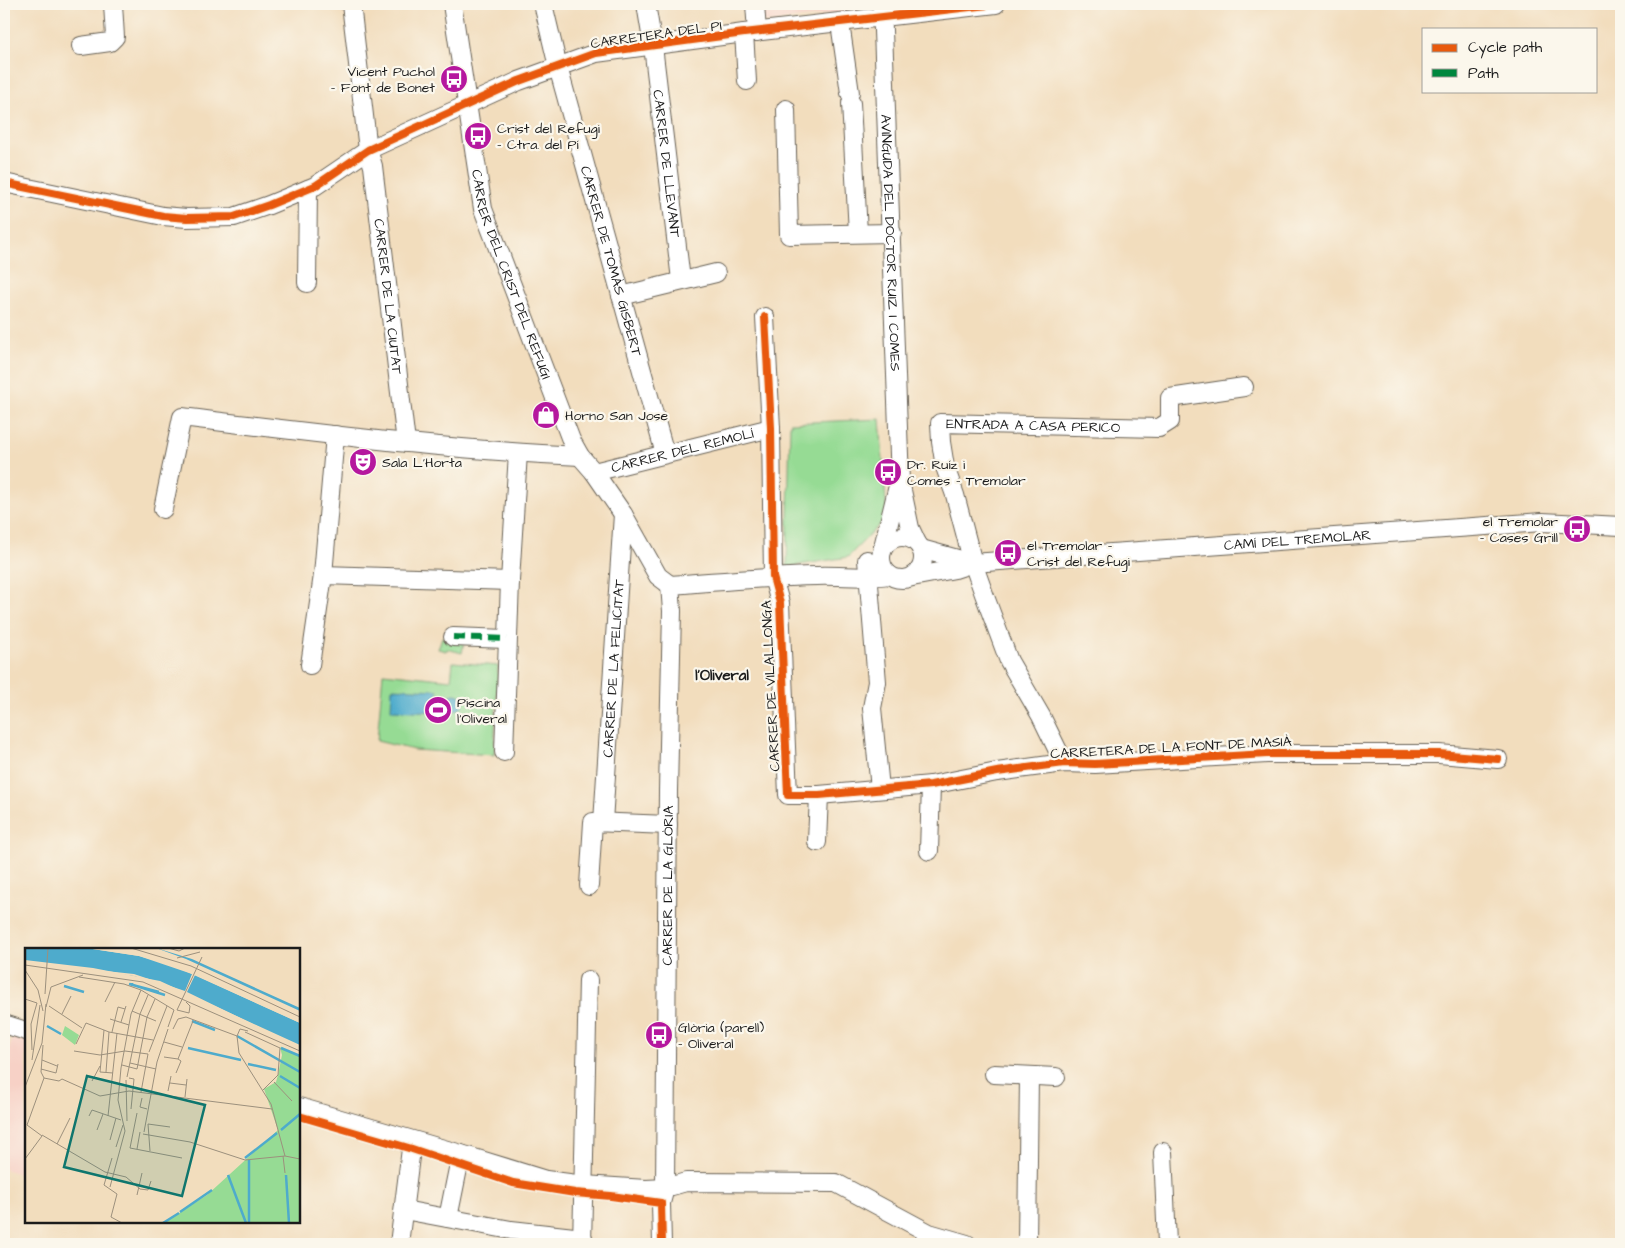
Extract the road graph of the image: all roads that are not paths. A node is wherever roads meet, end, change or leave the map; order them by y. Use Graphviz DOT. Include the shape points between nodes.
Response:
graph roads {
  1 [pos="113,4"];
  2 [pos="352,4"];
  3 [pos="452,4"];
  4 [pos="543,4"];
  5 [pos="646,4"];
  6 [pos="755,4"];
  7 [pos="996,4"];
  8 [pos="883,11"];
  9 [pos="840,23"];
  10 [pos="750,33"];
  11 [pos="81,46"];
  12 [pos="653,46"];
  13 [pos="558,67"];
  14 [pos="747,81"];
  15 [pos="466,106"];
  16 [pos="786,109"];
  17 [pos="368,150"];
  18 [pos="4,183"];
  19 [pos="308,189"];
  20 [pos="858,233"];
  21 [pos="892,233"];
  22 [pos="716,273"];
  23 [pos="681,280"];
  24 [pos="307,283"];
  25 [pos="621,296"];
  26 [pos="765,317"];
  27 [pos="1244,387"];
  28 [pos="770,428"];
  29 [pos="335,435"];
  30 [pos="406,443"];
  31 [pos="518,453"];
  32 [pos="665,454"];
  33 [pos="580,456"];
  34 [pos="594,472"];
  35 [pos="900,481"];
  36 [pos="163,509"];
  37 [pos="622,514"];
  38 [pos="1621,526"];
  39 [pos="919,546"];
  40 [pos="877,553"];
  41 [pos="973,563"];
  42 [pos="323,575"];
  43 [pos="838,575"];
  44 [pos="890,575"];
  45 [pos="912,576"];
  46 [pos="773,577"];
  47 [pos="510,581"];
  48 [pos="870,581"];
  49 [pos="670,585"];
  50 [pos="453,637"];
  51 [pos="507,640"];
  52 [pos="310,665"];
  53 [pos="504,752"];
  54 [pos="1498,759"];
  55 [pos="1064,763"];
  56 [pos="931,785"];
  57 [pos="880,789"];
  58 [pos="788,795"];
  59 [pos="819,795"];
  60 [pos="598,822"];
  61 [pos="668,825"];
  62 [pos="817,842"];
  63 [pos="929,851"];
  64 [pos="589,886"];
  65 [pos="588,980"];
  66 [pos="4,1024"];
  67 [pos="25,1031"];
  68 [pos="994,1074"];
  69 [pos="1029,1076"];
  70 [pos="1056,1077"];
  71 [pos="300,1108"];
  72 [pos="412,1141"];
  73 [pos="1162,1152"];
  74 [pos="461,1154"];
  75 [pos="584,1185"];
  76 [pos="665,1188"];
  77 [pos="404,1210"];
  78 [pos="448,1218"];
  79 [pos="582,1241"];
  80 [pos="399,1244"];
  81 [pos="662,1244"];
  82 [pos="967,1244"];
  83 [pos="1027,1244"];
  84 [pos="1167,1244"];
  1 -- 11 [label="street" via="115,37 110,42"];
  2 -- 17 [label="street, CARRER DE LA CIUTAT"];
  3 -- 15 [label="street, CARRER DEL CRIST DEL REFUGI"];
  4 -- 13 [label="street, CARRER DE TOMÀS GISBERT"];
  5 -- 12 [label="street, CARRER DE LLEVANT"];
  6 -- 10 [label="street"];
  7 -- 8 [label="street, CARRETERA DEL PI"];
  8 -- 9 [label="street, CARRETERA DEL PI"];
  8 -- 21 [label="street, AVINGUDA DEL DOCTOR RUIZ I COMES"];
  9 -- 10 [label="street, CARRETERA DEL PI"];
  9 -- 20 [label="street" via="851,98"];
  10 -- 12 [label="street, CARRETERA DEL PI"];
  10 -- 14 [label="street"];
  12 -- 13 [label="street, CARRETERA DEL PI" via="596,53"];
  12 -- 23 [label="street, CARRER DE LLEVANT"];
  13 -- 15 [label="street, CARRETERA DEL PI"];
  13 -- 25 [label="street, CARRER DE TOMÀS GISBERT"];
  15 -- 17 [label="street, CARRETERA DEL PI"];
  15 -- 33 [label="street, CARRER DEL CRIST DEL REFUGI" via="483,209"];
  16 -- 20 [label="street" via="788,235"];
  17 -- 19 [label="street, CARRETERA DEL PI"];
  17 -- 30 [label="street, CARRER DE LA CIUTAT" via="373,166"];
  18 -- 19 [label="street, CARRETERA DEL PI" via="137,212 187,218 234,217"];
  19 -- 24 [label="street"];
  20 -- 21 [label="street"];
  21 -- 35 [label="street, AVINGUDA DEL DOCTOR RUIZ I COMES"];
  22 -- 23 [label="street"];
  23 -- 25 [label="street"];
  25 -- 32 [label="street, CARRER DE TOMÀS GISBERT"];
  26 -- 28 [label="street, CARRER DE VILALLONGA"];
  27 -- 41 [label="street, ENTRADA A CASA PERICO" via="1170,398 1170,421 1159,428 940,424 945,467"];
  28 -- 32 [label="street, CARRER DEL REMOLÍ"];
  28 -- 46 [label="street, CARRER DE VILALLONGA"];
  29 -- 30 [label="street"];
  29 -- 36 [label="street" via="182,417"];
  29 -- 42 [label="street"];
  30 -- 31 [label="street"];
  31 -- 33 [label="street"];
  31 -- 47 [label="street"];
  32 -- 34 [label="street, CARRER DEL REMOLÍ"];
  33 -- 34 [label="street, CARRER DEL CRIST DEL REFUGI"];
  34 -- 37 [label="street, CARRER DEL CRIST DEL REFUGI"];
  35 -- 39 [label="street, AVINGUDA DEL DOCTOR RUIZ I COMES" via="910,528"];
  35 -- 40 [label="street, AVINGUDA DEL DOCTOR RUIZ I COMES"];
  37 -- 49 [label="street, CARRER DEL CRIST DEL REFUGI" via="658,576"];
  37 -- 60 [label="street, CARRER DE LA FELICITAT"];
  38 -- 41 [label="street, CAMÍ DEL TREMOLAR" via="1546,521"];
  39 -- 40 [label="street" via="911,538 895,538"];
  39 -- 41 [label="street, CAMÍ DEL TREMOLAR"];
  39 -- 45 [label="street" via="922,565"];
  40 -- 43 [label="street"];
  40 -- 44 [label="street" via="884,570"];
  40 -- 48 [label="street, AVINGUDA DEL DOCTOR RUIZ I COMES"];
  41 -- 45 [label="street, CAMÍ DEL TREMOLAR"];
  41 -- 55 [label="street" via="1009,661"];
  42 -- 47 [label="street"];
  42 -- 52 [label="street"];
  43 -- 46 [label="street"];
  43 -- 48 [label="street"];
  44 -- 45 [label="street" via="904,579"];
  44 -- 48 [label="street"];
  46 -- 49 [label="street"];
  46 -- 58 [label="street, CARRER DE VILALLONGA" via="780,603"];
  47 -- 51 [label="street"];
  48 -- 57 [label="street, AVINGUDA DEL DOCTOR RUIZ I COMES" via="877,682 872,708"];
  49 -- 61 [label="street, CARRER DE LA GLÒRIA"];
  50 -- 51 [label="street"];
  51 -- 53 [label="street"];
  54 -- 55 [label="street, CARRETERA DE LA FONT DE MASIÀ" via="1438,754 1276,754"];
  55 -- 56 [label="street, CARRETERA DE LA FONT DE MASIÀ"];
  56 -- 57 [label="street, CARRETERA DE LA FONT DE MASIÀ"];
  56 -- 63 [label="street"];
  57 -- 59 [label="street, CARRETERA DE LA FONT DE MASIÀ"];
  58 -- 59 [label="street, CARRETERA DE LA FONT DE MASIÀ"];
  59 -- 62 [label="street"];
  60 -- 61 [label="street"];
  60 -- 64 [label="street, CARRER DE LA FELICITAT"];
  61 -- 76 [label="street, CARRER DE LA GLÒRIA"];
  65 -- 75 [label="street"];
  66 -- 67 [label="street"];
  68 -- 69 [label="street"];
  69 -- 70 [label="street"];
  69 -- 83 [label="street"];
  71 -- 72 [label="street"];
  72 -- 74 [label="street"];
  72 -- 77 [label="street"];
  73 -- 84 [label="street"];
  74 -- 75 [label="street" via="546,1180"];
  74 -- 78 [label="street"];
  75 -- 76 [label="street"];
  75 -- 79 [label="street"];
  76 -- 81 [label="street, CARRER DE LA GLÒRIA" via="661,1203"];
  76 -- 82 [label="street" via="686,1182 836,1183 930,1234"];
  77 -- 78 [label="street"];
  77 -- 80 [label="street"];
  78 -- 79 [label="street"];
}
